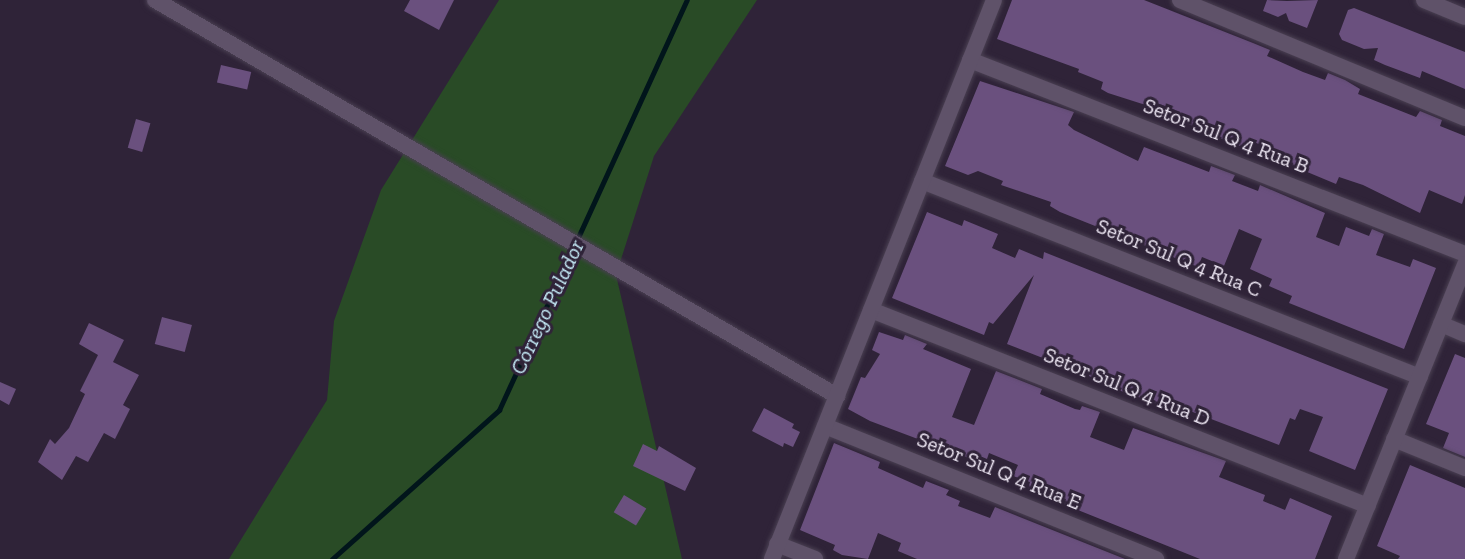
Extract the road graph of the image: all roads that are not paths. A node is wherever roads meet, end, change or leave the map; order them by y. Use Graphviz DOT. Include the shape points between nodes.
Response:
graph roads {
  1 [pos="155,0"];
  2 [pos="994,0"];
  3 [pos="1180,0"];
  4 [pos="1424,0"];
  5 [pos="1465,17"];
  6 [pos="970,60"];
  7 [pos="1465,118"];
  8 [pos="922,181"];
  9 [pos="1465,254"];
  10 [pos="1465,264"];
  11 [pos="871,310"];
  12 [pos="1441,324"];
  13 [pos="1465,334"];
  14 [pos="1419,377"];
  15 [pos="837,396"];
  16 [pos="825,426"];
  17 [pos="1394,440"];
  18 [pos="1465,468"];
  19 [pos="1368,506"];
  20 [pos="775,551"];
  21 [pos="815,559"];
  22 [pos="1156,559"];
  23 [pos="1346,559"];
  1 -- 15 [label="street"];
  2 -- 6 [label="street"];
  3 -- 7 [label="street"];
  4 -- 5 [label="street"];
  6 -- 8 [label="street"];
  6 -- 9 [label="street, Setor Sul Q 4 Rua B"];
  8 -- 11 [label="street"];
  8 -- 14 [label="street, Setor Sul Q 4 Rua C"];
  10 -- 12 [label="street"];
  11 -- 15 [label="street"];
  11 -- 19 [label="street, Setor Sul Q 4 Rua D"];
  12 -- 13 [label="street"];
  12 -- 14 [label="street"];
  14 -- 17 [label="street"];
  15 -- 16 [label="street"];
  16 -- 20 [label="street"];
  16 -- 22 [label="street, Setor Sul Q 4 Rua E"];
  17 -- 18 [label="street"];
  17 -- 19 [label="street"];
  19 -- 23 [label="street"];
  20 -- 21 [label="street"];
}
